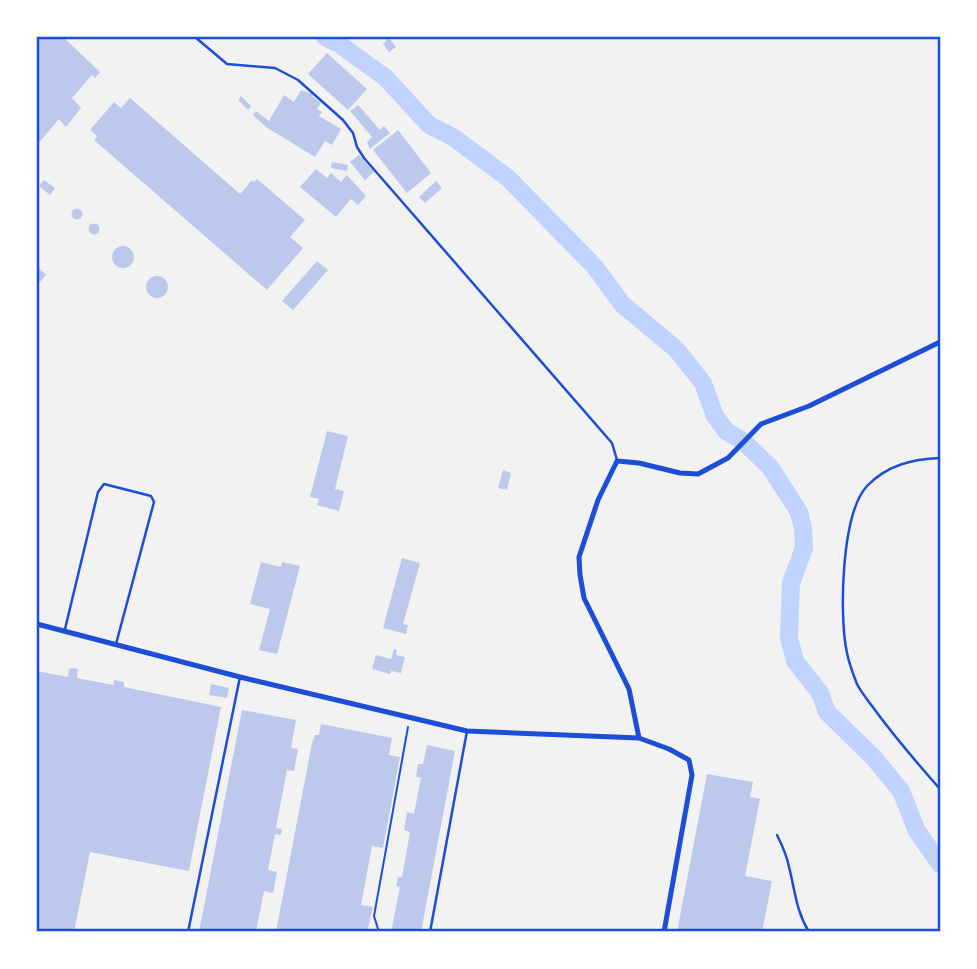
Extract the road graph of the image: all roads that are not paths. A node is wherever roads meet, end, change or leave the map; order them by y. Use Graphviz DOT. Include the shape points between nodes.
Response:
graph roads {
  1 [pos="195,37"];
  2 [pos="940,342"];
  3 [pos="940,458"];
  4 [pos="617,461"];
  5 [pos="37,624"];
  6 [pos="64,632"];
  7 [pos="116,644"];
  8 [pos="240,677"];
  9 [pos="467,731"];
  10 [pos="639,738"];
  11 [pos="940,789"];
  12 [pos="777,835"];
  13 [pos="188,932"];
  14 [pos="430,932"];
  15 [pos="664,932"];
  16 [pos="808,932"];
  1 -- 4 [label="lane" via="227,64 275,68 298,80 343,120 364,158 612,443"];
  2 -- 4 [label="street" via="809,406 761,424 728,458 698,474"];
  3 -- 11 [label="lane" via="891,467 866,487 853,514 843,573 847,653 858,687"];
  4 -- 10 [label="street" via="604,483 579,557 580,575 583,598 629,689"];
  5 -- 6 [label="street"];
  6 -- 7 [label="street"];
  6 -- 7 [label="lane" via="98,492 104,484 151,496 154,502"];
  7 -- 8 [label="street"];
  8 -- 9 [label="street"];
  8 -- 13 [label="lane"];
  9 -- 10 [label="street"];
  9 -- 14 [label="lane"];
  10 -- 15 [label="street" via="689,760 692,775"];
  12 -- 16 [label="lane"];
}
